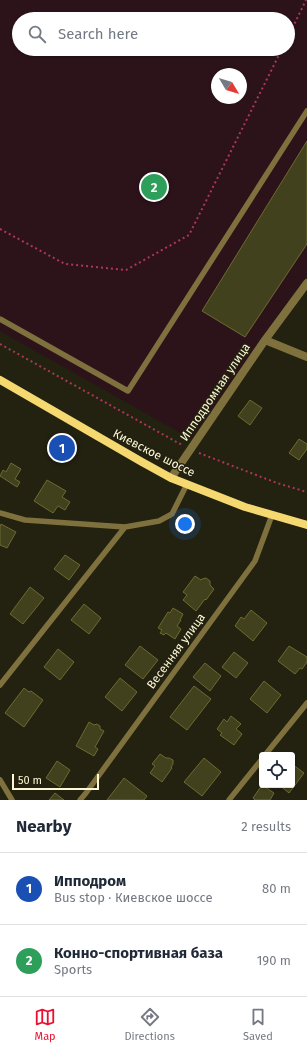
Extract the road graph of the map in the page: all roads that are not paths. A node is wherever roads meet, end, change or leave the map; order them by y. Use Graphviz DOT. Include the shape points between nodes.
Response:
graph roads {
  1 [pos="307,111"];
  2 [pos="307,283"];
  3 [pos="0,319"];
  4 [pos="265,340"];
  5 [pos="307,357"];
  6 [pos="0,380"];
  7 [pos="171,478"];
  8 [pos="186,484"];
  9 [pos="0,513"];
  10 [pos="272,515"];
  11 [pos="307,526"];
  12 [pos="124,527"];
  13 [pos="0,685"];
  14 [pos="307,703"];
  15 [pos="267,752"];
  16 [pos="259,763"];
  17 [pos="0,780"];
  18 [pos="12,800"];
  19 [pos="80,800"];
  20 [pos="229,800"];
  1 -- 3 [label="lane" via="128,391"];
  2 -- 4 [label="street, Ипподромная улица"];
  4 -- 5 [label="street, Ипподромная улица"];
  4 -- 7 [label="street, Ипподромная улица"];
  6 -- 7 [label="main road, Киевское шоссе"];
  7 -- 8 [label="main road, Киевское шоссе"];
  8 -- 10 [label="main road, Киевское шоссе"];
  8 -- 12 [label="lane" via="172,514 159,521"];
  9 -- 12 [label="lane" via="25,520"];
  10 -- 11 [label="main road, Киевское шоссе"];
  10 -- 19 [label="lane, Весенняя улица" via="255,561"];
  12 -- 13 [label="lane"];
  14 -- 15 [label="lane"];
  16 -- 20 [label="lane"];
  17 -- 18 [label="lane"];
}
